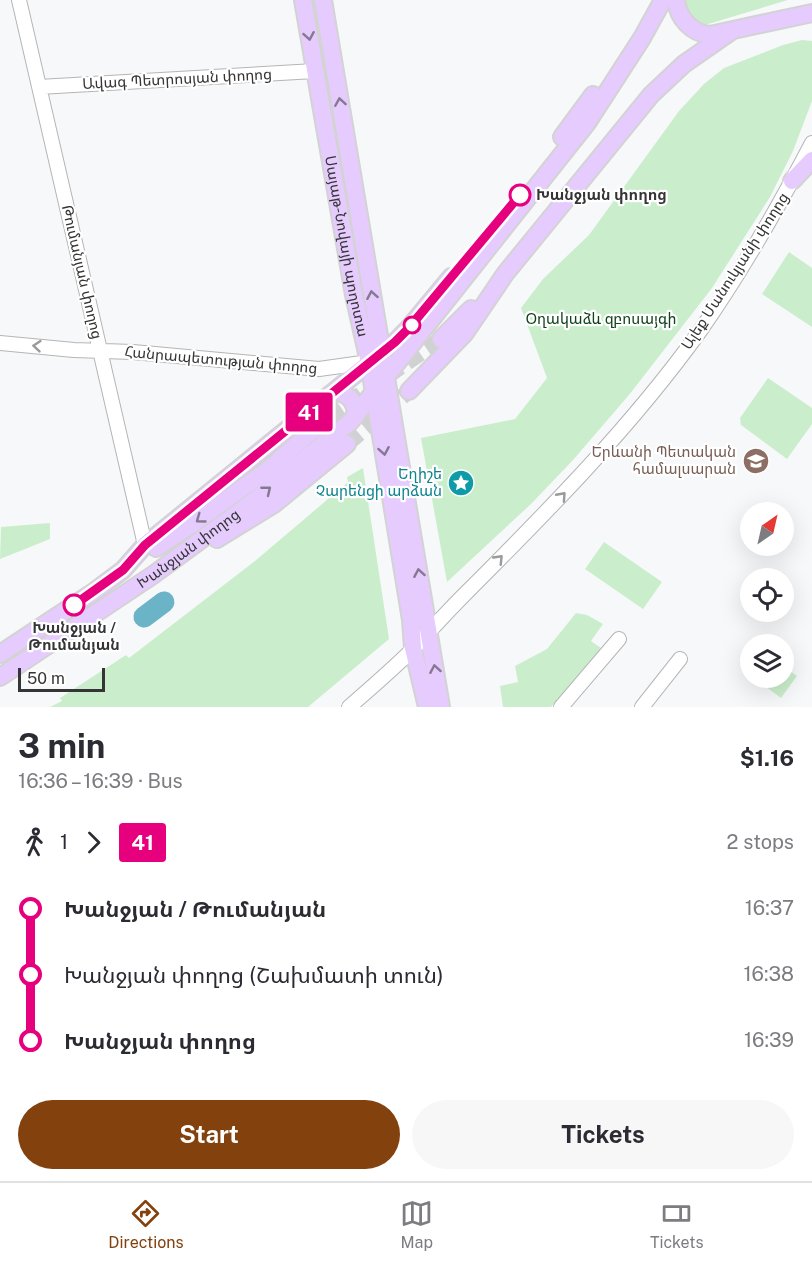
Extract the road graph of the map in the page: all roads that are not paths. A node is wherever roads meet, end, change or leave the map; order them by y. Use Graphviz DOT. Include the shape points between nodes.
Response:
graph roads {
  1 [pos="19,0"];
  2 [pos="303,0"];
  3 [pos="323,0"];
  4 [pos="651,0"];
  5 [pos="663,0"];
  6 [pos="676,0"];
  7 [pos="812,13"];
  8 [pos="730,32"];
  9 [pos="315,72"];
  10 [pos="39,87"];
  11 [pos="812,143"];
  12 [pos="812,159"];
  13 [pos="792,181"];
  14 [pos="505,274"];
  15 [pos="441,339"];
  16 [pos="0,344"];
  17 [pos="100,350"];
  18 [pos="376,357"];
  19 [pos="386,376"];
  20 [pos="409,391"];
  21 [pos="334,392"];
  22 [pos="373,394"];
  23 [pos="356,416"];
  24 [pos="328,417"];
  25 [pos="347,444"];
  26 [pos="145,545"];
  27 [pos="123,570"];
  28 [pos="153,575"];
  29 [pos="429,631"];
  30 [pos="619,639"];
  31 [pos="413,644"];
  32 [pos="0,654"];
  33 [pos="680,659"];
  34 [pos="0,677"];
  35 [pos="336,707"];
  36 [pos="349,707"];
  37 [pos="428,707"];
  38 [pos="441,707"];
  39 [pos="561,707"];
  40 [pos="642,707"];
  1 -- 10 [label="street, Թումանյան փողոց"];
  2 -- 9 [label="main road, Սայաթ-Նովայի պողոտա, one-way"];
  18 -- 3 [label="main road, Սայաթ-Նովայի պողոտա, one-way" via="371,291"];
  4 -- 18 [label="main road, Խանջյան փողոց" via="614,65 520,195 408,329"];
  5 -- 19 [label="main road, Խանջյան փողոց" via="587,123"];
  6 -- 8 [label="main road" via="682,19 695,30 710,35"];
  7 -- 8 [label="main road"];
  8 -- 14 [label="main road" via="665,80"];
  9 -- 10 [label="street, Ավագ Պետրոսյան փողոց"];
  9 -- 18 [label="main road, Սայաթ-Նովայի պողոտա" via="354,295"];
  10 -- 17 [label="street, Թումանյան փողոց"];
  11 -- 13 [label="street, Ալեք Մանուկյանի փողոց"];
  12 -- 13 [label="main road"];
  29 -- 13 [label="street, Ալեք Մանուկյանի փողոց, one-way" via="594,461 678,360 772,219"];
  14 -- 15 [label="main road"];
  14 -- 20 [label="main road" via="465,333"];
  17 -- 16 [label="street, Հանրապետության փողոց, one-way"];
  17 -- 18 [label="street, Հանրապետության փողոց" via="319,369"];
  17 -- 26 [label="street, Թումանյան փողոց"];
  18 -- 19 [label="main road, Սայաթ-Նովայի պողոտա"];
  18 -- 21 [label="main road, Խանջյան փողոց"];
  18 -- 22 [label="main road, Սայաթ-Նովայի պողոտա"];
  19 -- 22 [label="main road, Խանջյան փողոց"];
  29 -- 19 [label="main road, Սայաթ-Նովայի պողոտա, one-way"];
  21 -- 23 [label="main road" via="351,399"];
  21 -- 26 [label="main road, Խանջյան փողոց"];
  22 -- 23 [label="main road, Խանջյան փողոց"];
  22 -- 31 [label="main road, Սայաթ-Նովայի պողոտա, one-way"];
  28 -- 23 [label="main road, Խանջյան փողոց, one-way" via="251,503"];
  24 -- 27 [label="main road, one-way" via="270,468"];
  25 -- 28 [label="main road" via="274,504"];
  26 -- 27 [label="main road, Խանջյան փողոց"];
  27 -- 32 [label="main road, Խանջյան փողոց"];
  28 -- 34 [label="main road, Խանջյան փողոց"];
  29 -- 31 [label="street, Ալեք Մանուկյանի փողոց"];
  38 -- 29 [label="main road, Սայաթ-Նովայի պողոտա, one-way"];
  30 -- 39 [label="street"];
  31 -- 35 [label="street, Ալեք Մանուկյանի փողոց"];
  31 -- 36 [label="street, Ալեք Մանուկյանի փողոց"];
  31 -- 37 [label="main road, Սայաթ-Նովայի պողոտա"];
  33 -- 40 [label="street"];
}
